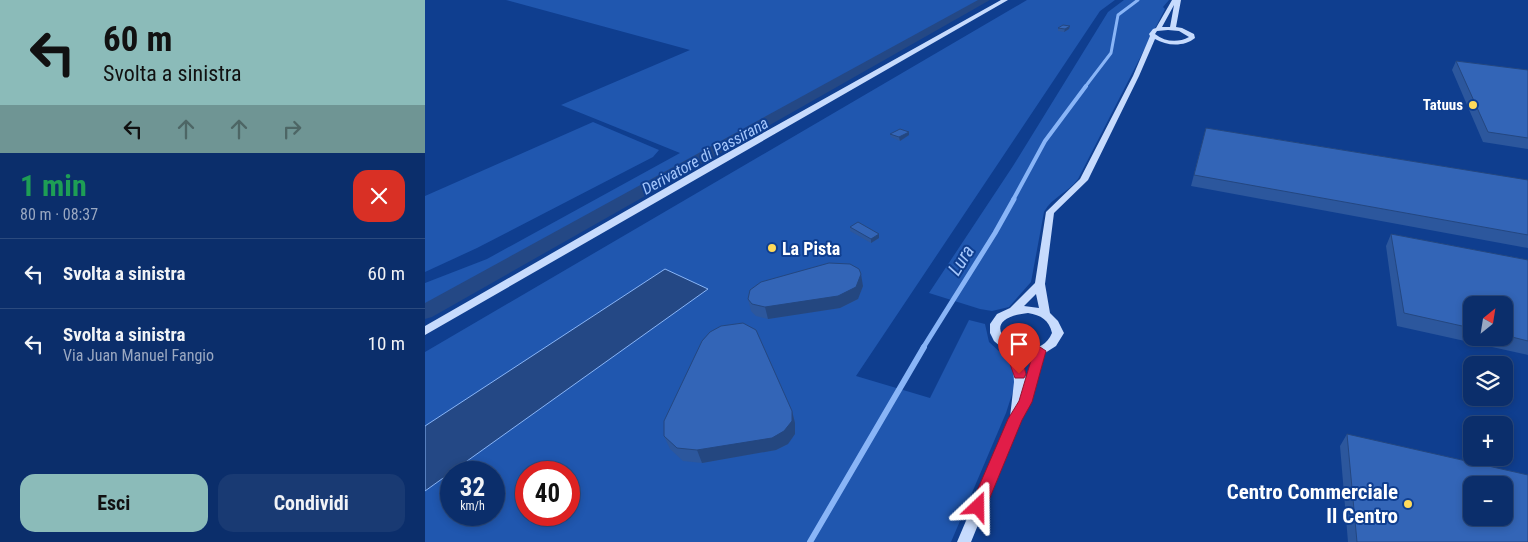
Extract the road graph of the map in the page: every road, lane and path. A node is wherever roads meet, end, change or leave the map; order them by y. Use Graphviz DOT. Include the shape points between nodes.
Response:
graph roads {
  1 [pos="1005,0"];
  2 [pos="1176,0"];
  3 [pos="1173,28"];
  4 [pos="1159,29"];
  5 [pos="1152,40"];
  6 [pos="1040,284"];
  7 [pos="1013,310"];
  8 [pos="1045,313"];
  9 [pos="425,331"];
  10 [pos="1012,350"];
  11 [pos="1040,351"];
  12 [pos="1015,419"];
  13 [pos="963,542"];
  1 -- 9 [label="street"];
  2 -- 3 [label="street"];
  2 -- 4 [label="street"];
  3 -- 4 [label="street"];
  3 -- 5 [label="street" via="1189,33 1192,38 1181,42"];
  4 -- 5 [label="street" via="1153,32"];
  5 -- 6 [label="street" via="1083,180 1050,212"];
  6 -- 7 [label="street"];
  6 -- 8 [label="street"];
  7 -- 8 [label="street"];
  7 -- 10 [label="street" via="997,319 994,330 998,341"];
  8 -- 11 [label="street" via="1057,326 1058,334 1049,347"];
  10 -- 11 [label="street"];
  10 -- 12 [label="street" via="1019,374"];
  11 -- 12 [label="street" via="1025,402"];
  12 -- 13 [label="street"];
}
